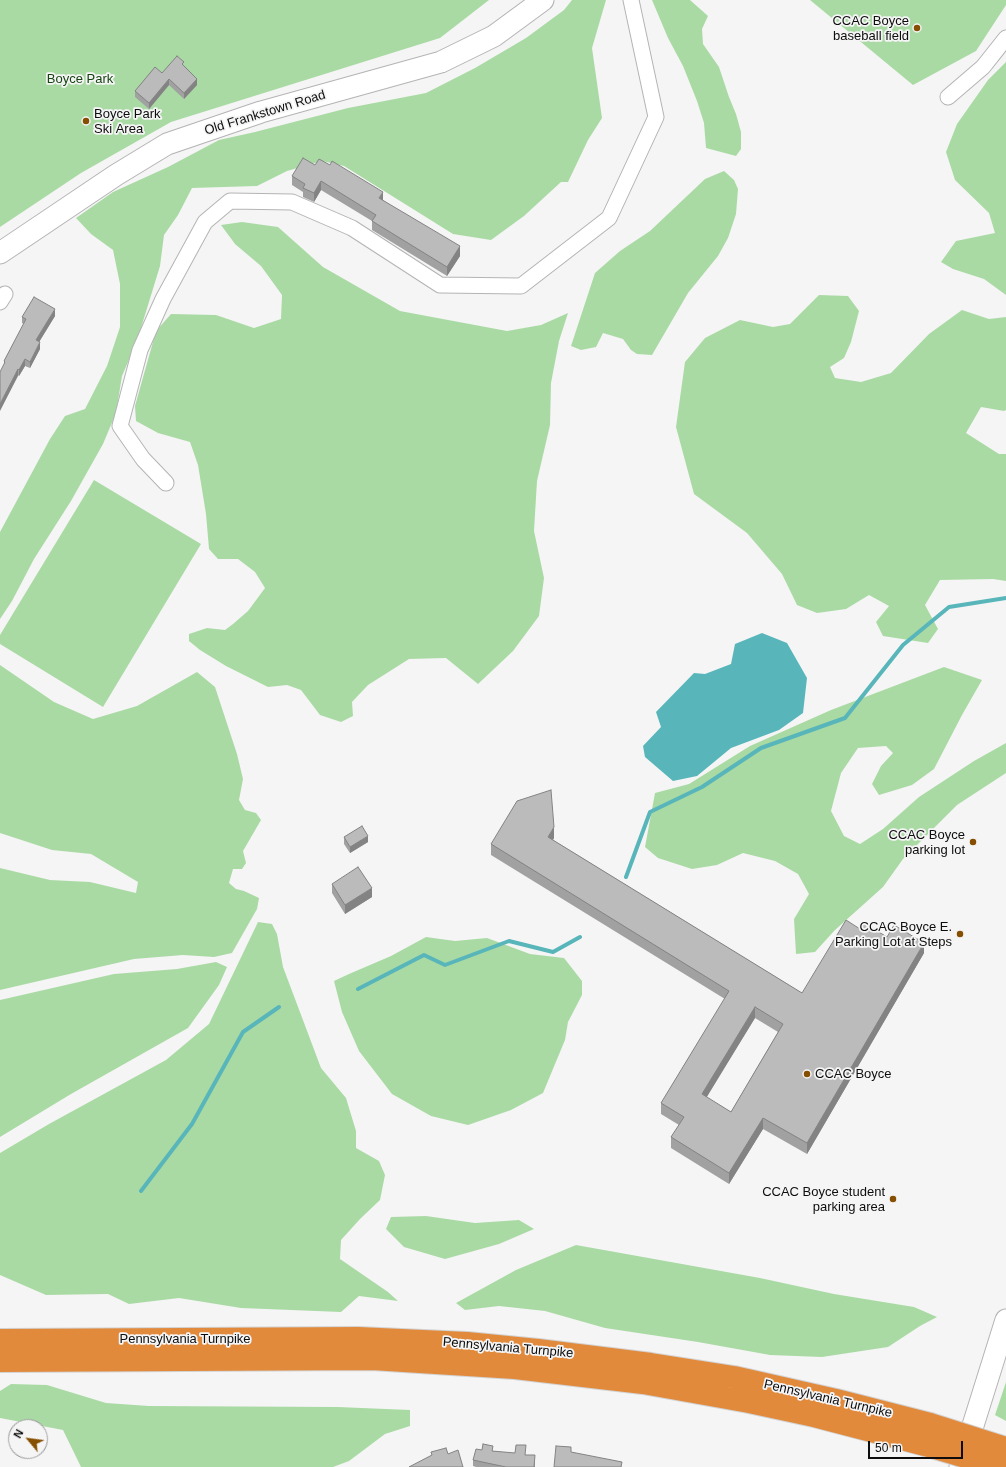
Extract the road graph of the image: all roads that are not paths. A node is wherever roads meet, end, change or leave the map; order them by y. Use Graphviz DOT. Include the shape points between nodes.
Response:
graph roads {
  1 [pos="543,0"];
  2 [pos="631,0"];
  3 [pos="1006,38"];
  4 [pos="948,96"];
  5 [pos="0,252"];
  6 [pos="166,483"];
  7 [pos="1006,1320"];
  8 [pos="0,1340"];
  9 [pos="0,1361"];
  10 [pos="928,1435"];
  11 [pos="1006,1448"];
  12 [pos="960,1467"];
  13 [pos="999,1467"];
  1 -- 5 [label="street, Old Frankstown Road" via="494,36 441,62 261,112 167,144"];
  2 -- 6 [label="street" via="656,117 609,218 521,286 440,285 352,228 292,202 230,201 205,222 163,299 140,350 120,426 143,459"];
  3 -- 4 [label="street" via="983,67"];
  7 -- 12 [label="street"];
  8 -- 10 [label="highway, Pennsylvania Turnpike" via="358,1338 467,1343 538,1350 644,1362 734,1377 829,1398"];
  9 -- 10 [label="highway, Pennsylvania Turnpike" via="372,1359 515,1368 643,1383 749,1402 836,1422"];
  10 -- 11 [label="highway, Pennsylvania Turnpike, bridge"];
  10 -- 13 [label="highway, Pennsylvania Turnpike, bridge"];
}
